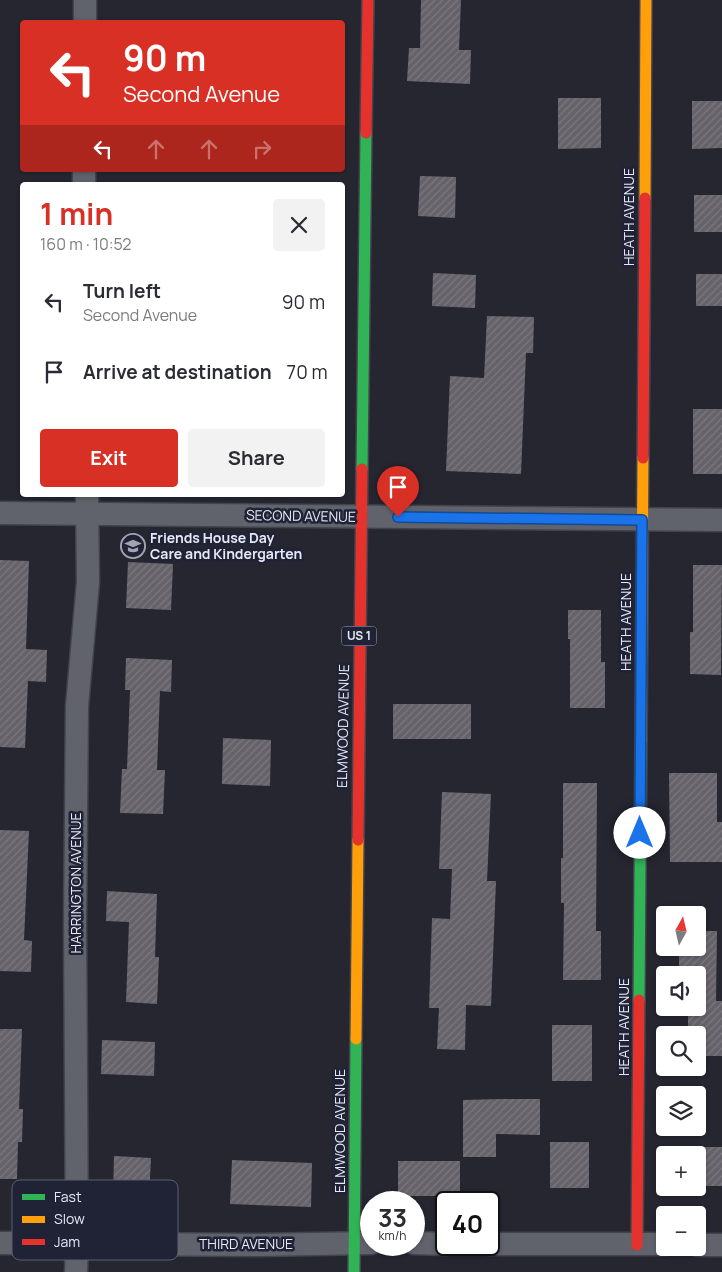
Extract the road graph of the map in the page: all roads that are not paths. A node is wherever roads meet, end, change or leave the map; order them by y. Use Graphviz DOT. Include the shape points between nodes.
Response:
graph roads {
  1 [pos="85,0"];
  2 [pos="368,0"];
  3 [pos="646,0"];
  4 [pos="85,20"];
  5 [pos="87,504"];
  6 [pos="0,513"];
  7 [pos="361,516"];
  8 [pos="642,520"];
  9 [pos="722,520"];
  10 [pos="77,1180"];
  11 [pos="363,1191"];
  12 [pos="360,1243"];
  13 [pos="178,1244"];
  14 [pos="500,1244"];
  15 [pos="656,1244"];
  16 [pos="637,1245"];
  17 [pos="706,1245"];
  18 [pos="722,1245"];
  19 [pos="360,1253"];
  20 [pos="354,1272"];
  1 -- 4 [label="street"];
  2 -- 7 [label="main road, ELMWOOD AVENUE / US 1"];
  3 -- 8 [label="main road, HEATH AVENUE"];
  5 -- 6 [label="street, SECOND AVENUE"];
  5 -- 7 [label="street, SECOND AVENUE"];
  5 -- 10 [label="street, HARRINGTON AVENUE" via="88,582 77,706"];
  7 -- 8 [label="street, SECOND AVENUE"];
  7 -- 11 [label="main road, ELMWOOD AVENUE / US 1"];
  8 -- 9 [label="street, SECOND AVENUE"];
  8 -- 16 [label="main road, HEATH AVENUE"];
  12 -- 13 [label="street, THIRD AVENUE"];
  14 -- 16 [label="street"];
  15 -- 16 [label="street"];
  17 -- 18 [label="street"];
  19 -- 20 [label="main road, ELMWOOD AVENUE / US 1"];
}
